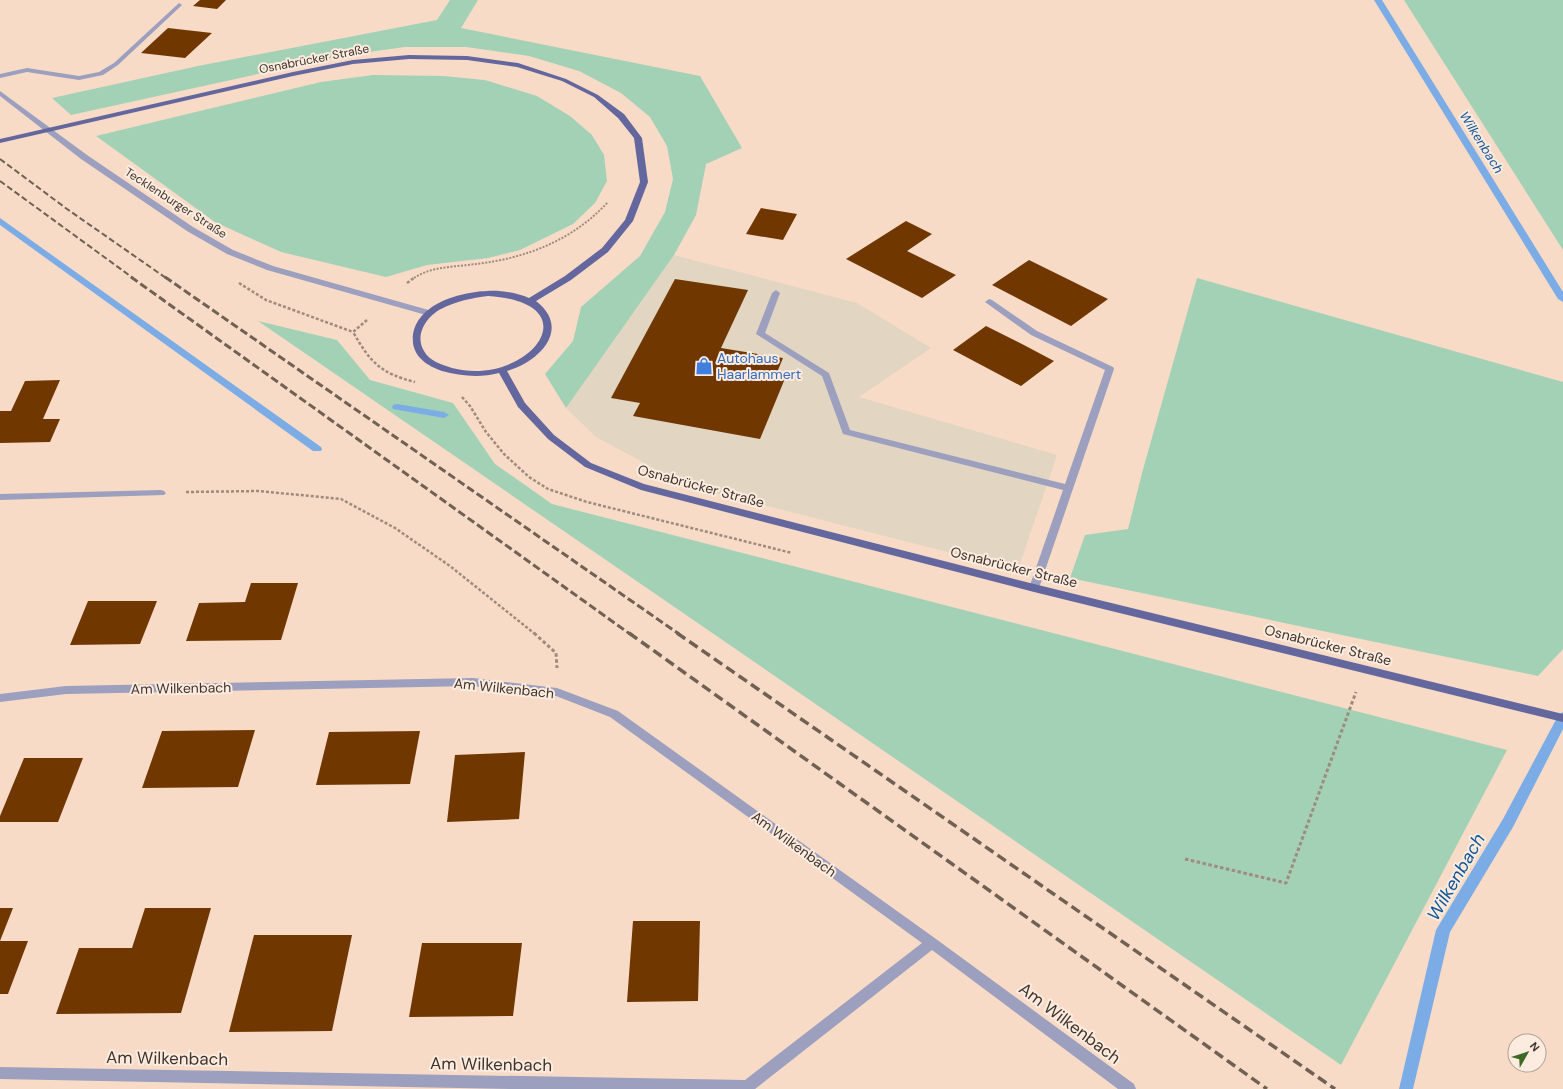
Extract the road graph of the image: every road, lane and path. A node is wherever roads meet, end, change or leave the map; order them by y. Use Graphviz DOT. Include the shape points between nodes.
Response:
graph roads {
  1 [pos="180,5"];
  2 [pos="0,76"];
  3 [pos="0,93"];
  4 [pos="0,141"];
  5 [pos="610,197"];
  6 [pos="776,293"];
  7 [pos="388,301"];
  8 [pos="529,302"];
  9 [pos="989,302"];
  10 [pos="429,313"];
  11 [pos="502,370"];
  12 [pos="416,382"];
  13 [pos="457,393"];
  14 [pos="1069,488"];
  15 [pos="161,493"];
  16 [pos="0,497"];
  17 [pos="795,554"];
  18 [pos="1034,588"];
  19 [pos="557,692"];
  20 [pos="1364,693"];
  21 [pos="0,698"];
  22 [pos="1563,718"];
  23 [pos="1185,859"];
  24 [pos="932,943"];
  25 [pos="0,1073"];
  26 [pos="1129,1089"];
  1 -- 2 [label="street" via="101,74 79,78 27,70"];
  3 -- 7 [label="street, Tecklenburger Straße" via="84,157 190,229 230,252 270,268"];
  4 -- 8 [label="main road, Osnabrücker Straße" via="353,62 409,57 467,58 518,65 564,80 596,96 621,116 638,138 644,182 629,221 605,250 568,278"];
  5 -- 7 [label="path" via="608,203 582,227 555,244 486,263 428,270 415,276"];
  6 -- 14 [label="street" via="760,334 826,375 846,432"];
  7 -- 10 [label="street, Tecklenburger Straße"];
  7 -- 12 [label="path" via="353,332 363,350 376,365 393,376"];
  8 -- 10 [label="main road" via="507,294 472,294 452,300"];
  8 -- 11 [label="main road" via="539,308 547,319 545,341 534,354"];
  9 -- 14 [label="street" via="1034,333 1110,368"];
  10 -- 11 [label="main road" via="418,326 415,339 419,352 430,363 464,374"];
  11 -- 18 [label="main road, Osnabrücker Straße" via="521,404 551,437 588,465 641,487"];
  13 -- 17 [label="path" via="469,402 490,437 510,460 534,480 557,492 587,502"];
  14 -- 18 [label="street"];
  15 -- 16 [label="street"];
  15 -- 19 [label="path" via="259,491 341,499 420,544 533,632 556,653"];
  18 -- 22 [label="main road, Osnabrücker Straße"];
  19 -- 21 [label="street, Am Wilkenbach" via="473,682 66,690"];
  19 -- 24 [label="street, Am Wilkenbach" via="614,714"];
  20 -- 23 [label="path" via="1356,691 1286,883"];
  24 -- 25 [label="street, Am Wilkenbach" via="747,1087"];
  24 -- 26 [label="street, Am Wilkenbach"];
}
